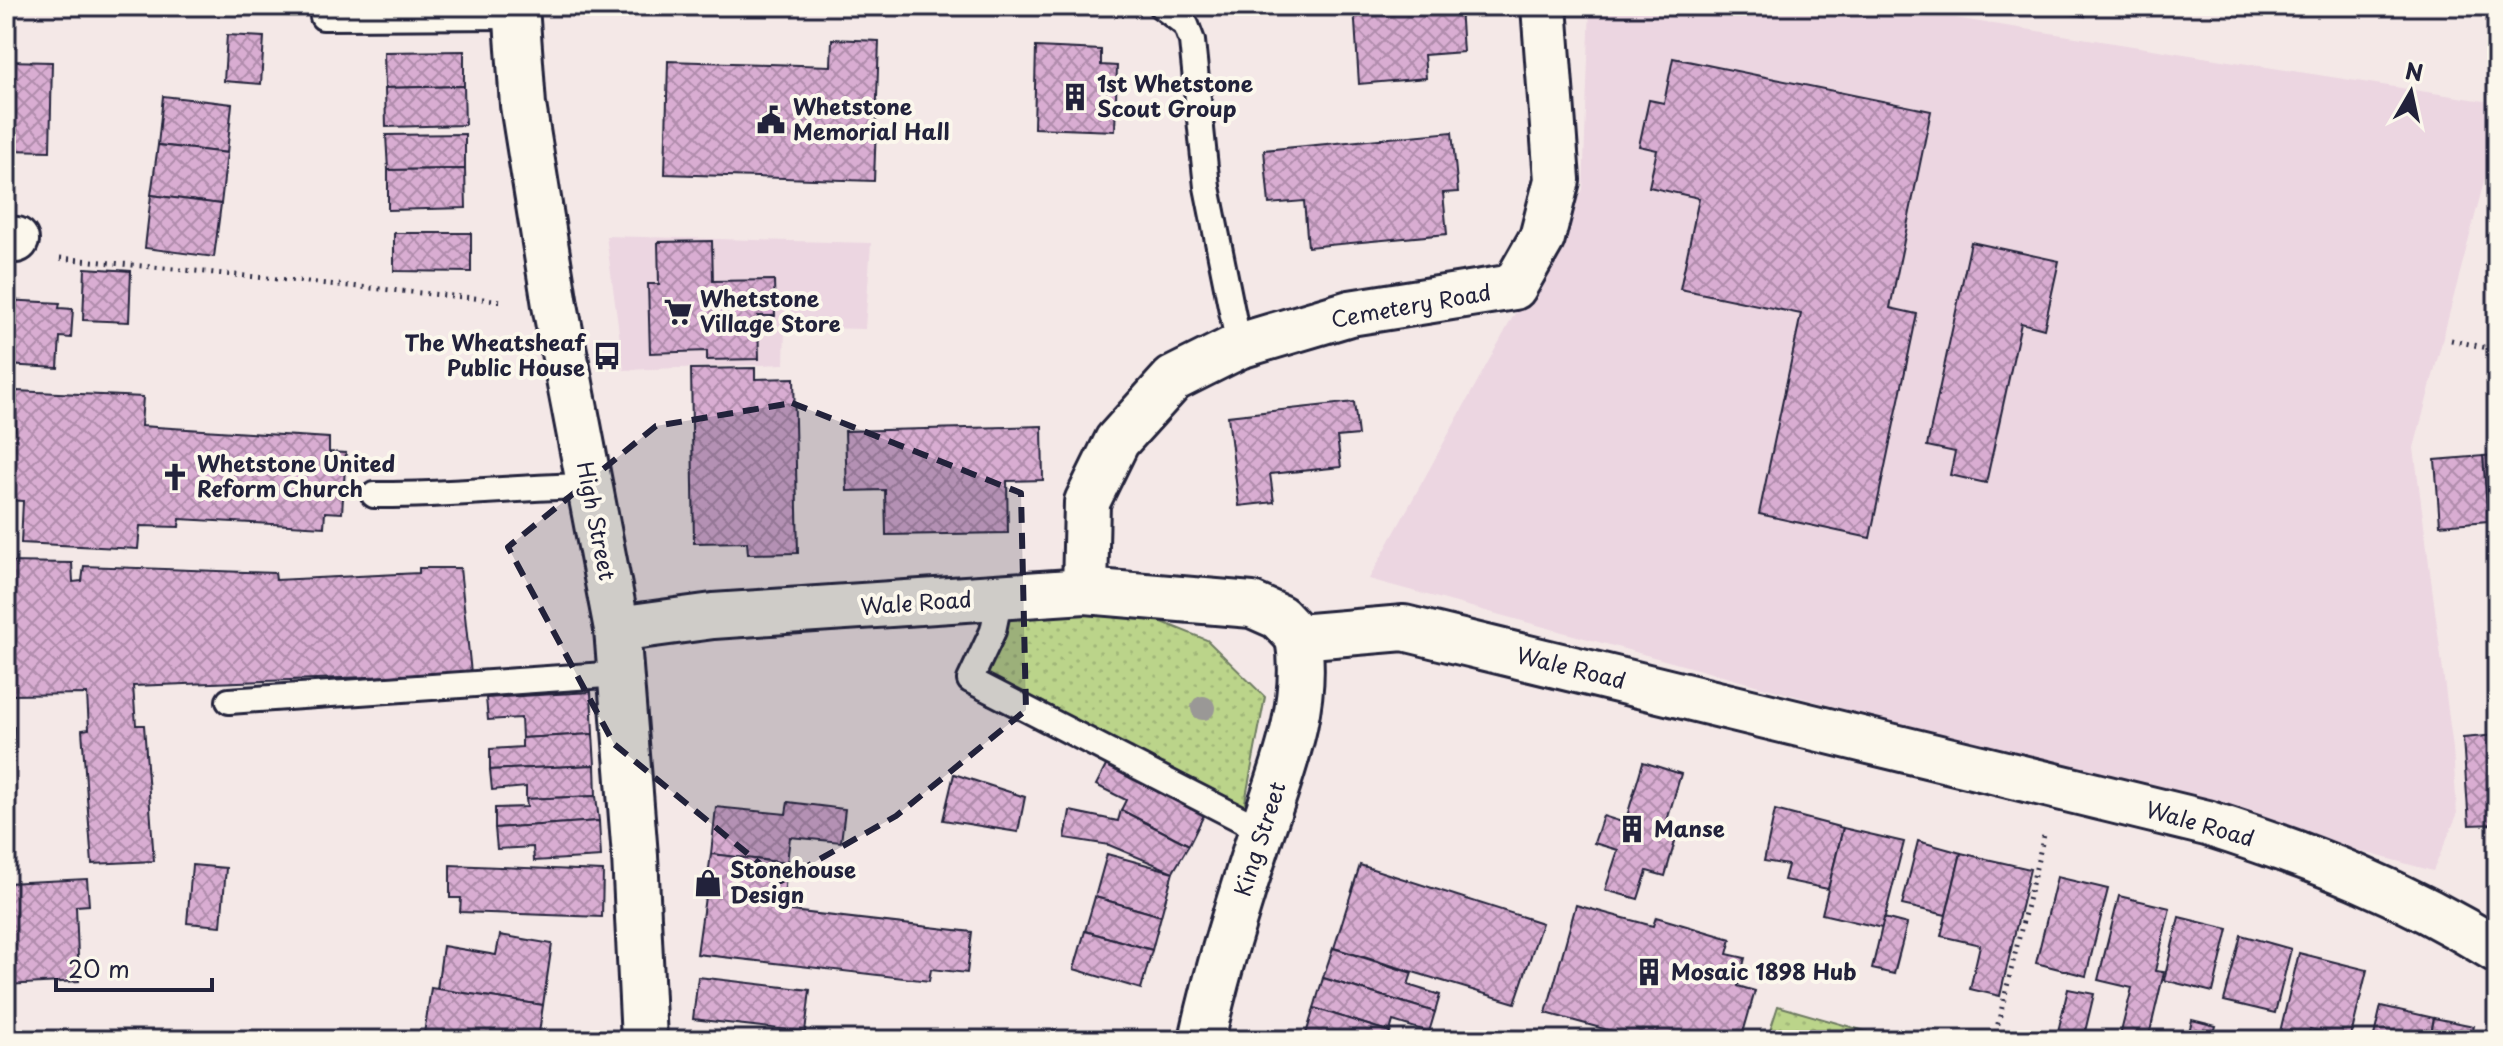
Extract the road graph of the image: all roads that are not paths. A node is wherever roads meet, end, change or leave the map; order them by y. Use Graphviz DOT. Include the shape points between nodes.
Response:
graph roads {
  1 [pos="1161,6"];
  2 [pos="1544,6"];
  3 [pos="517,11"];
  4 [pos="323,17"];
  5 [pos="1239,346"];
  6 [pos="589,486"];
  7 [pos="374,495"];
  8 [pos="1085,591"];
  9 [pos="1000,597"];
  10 [pos="617,629"];
  11 [pos="1298,637"];
  12 [pos="620,674"];
  13 [pos="229,701"];
  14 [pos="1262,830"];
  15 [pos="2497,950"];
  16 [pos="644,1040"];
  17 [pos="1202,1040"];
  1 -- 5 [label="lane" via="1186,25 1192,41 1207,187"];
  2 -- 5 [label="street, Cemetery Road" via="1557,180 1542,238 1514,287 1350,313"];
  3 -- 4 [label="lane"];
  3 -- 6 [label="street, High Street" via="523,105"];
  5 -- 8 [label="street, Cemetery Road" via="1173,379 1117,441 1087,502"];
  6 -- 7 [label="lane"];
  6 -- 10 [label="street, High Street"];
  8 -- 9 [label="street, Wale Road"];
  8 -- 11 [label="street, Wale Road" via="1252,605 1279,617"];
  9 -- 10 [label="street, Wale Road" via="713,616"];
  9 -- 14 [label="lane" via="993,631 970,680"];
  10 -- 12 [label="street, High Street"];
  11 -- 14 [label="street, King Street" via="1303,661 1299,702"];
  11 -- 15 [label="street, Wale Road" via="1404,628 2207,823 2317,858 2386,888"];
  12 -- 13 [label="lane"];
  12 -- 16 [label="street, High Street"];
  14 -- 17 [label="street, King Street" via="1213,985"];
}
